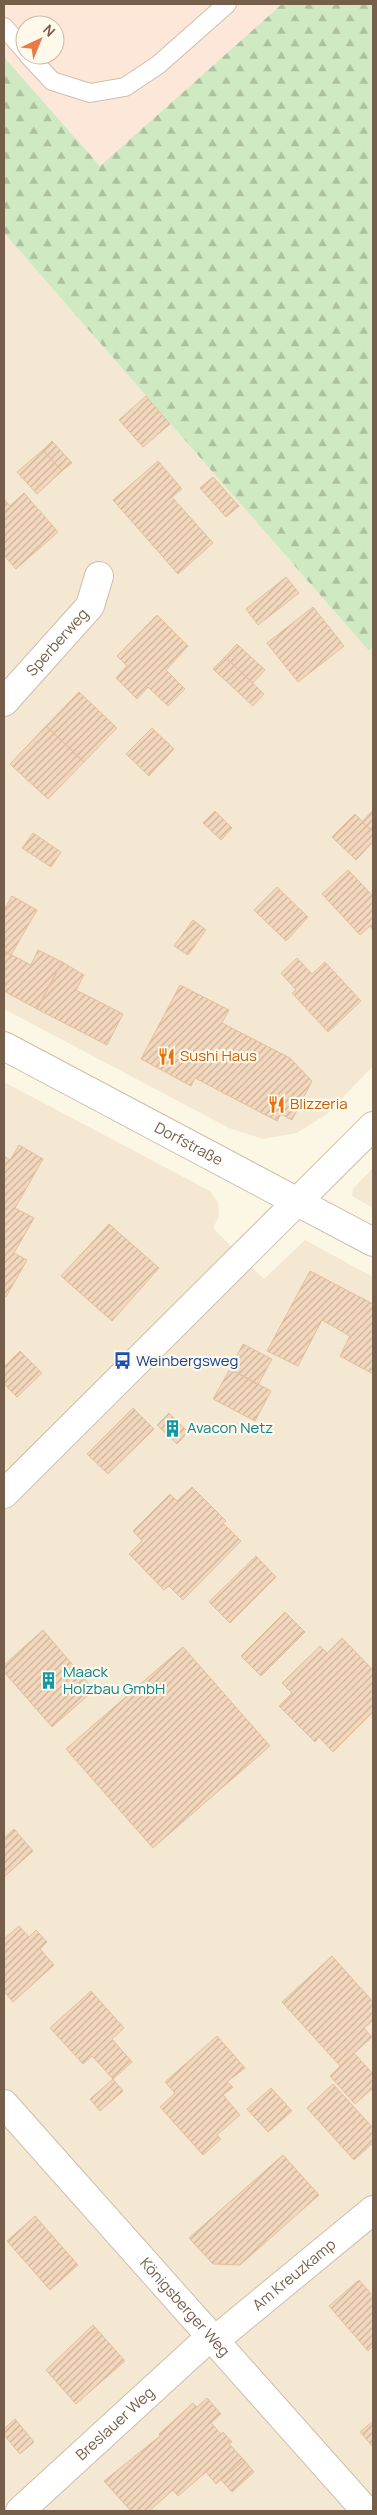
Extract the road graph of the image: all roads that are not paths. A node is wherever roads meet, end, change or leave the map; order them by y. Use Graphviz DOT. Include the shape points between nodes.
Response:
graph roads {
  1 [pos="227,4"];
  2 [pos="4,27"];
  3 [pos="15,40"];
  4 [pos="37,65"];
  5 [pos="99,576"];
  6 [pos="4,702"];
  7 [pos="4,1046"];
  8 [pos="373,1126"];
  9 [pos="297,1202"];
  10 [pos="373,1242"];
  11 [pos="4,1494"];
  12 [pos="4,2104"];
  13 [pos="373,2210"];
  14 [pos="213,2339"];
  15 [pos="20,2511"];
  16 [pos="366,2511"];
  1 -- 4 [label="lane" via="158,65 126,87 90,93 52,81"];
  2 -- 3 [label="lane"];
  5 -- 6 [label="street, Sperberweg" via="90,606"];
  7 -- 9 [label="street, Dorfstraße"];
  8 -- 9 [label="street"];
  9 -- 10 [label="street, Dorfstraße"];
  9 -- 11 [label="street"];
  12 -- 14 [label="street, Königsberger Weg"];
  13 -- 14 [label="street, Am Kreuzkamp"];
  14 -- 15 [label="street, Breslauer Weg"];
  14 -- 16 [label="street, Königsberger Weg"];
}
